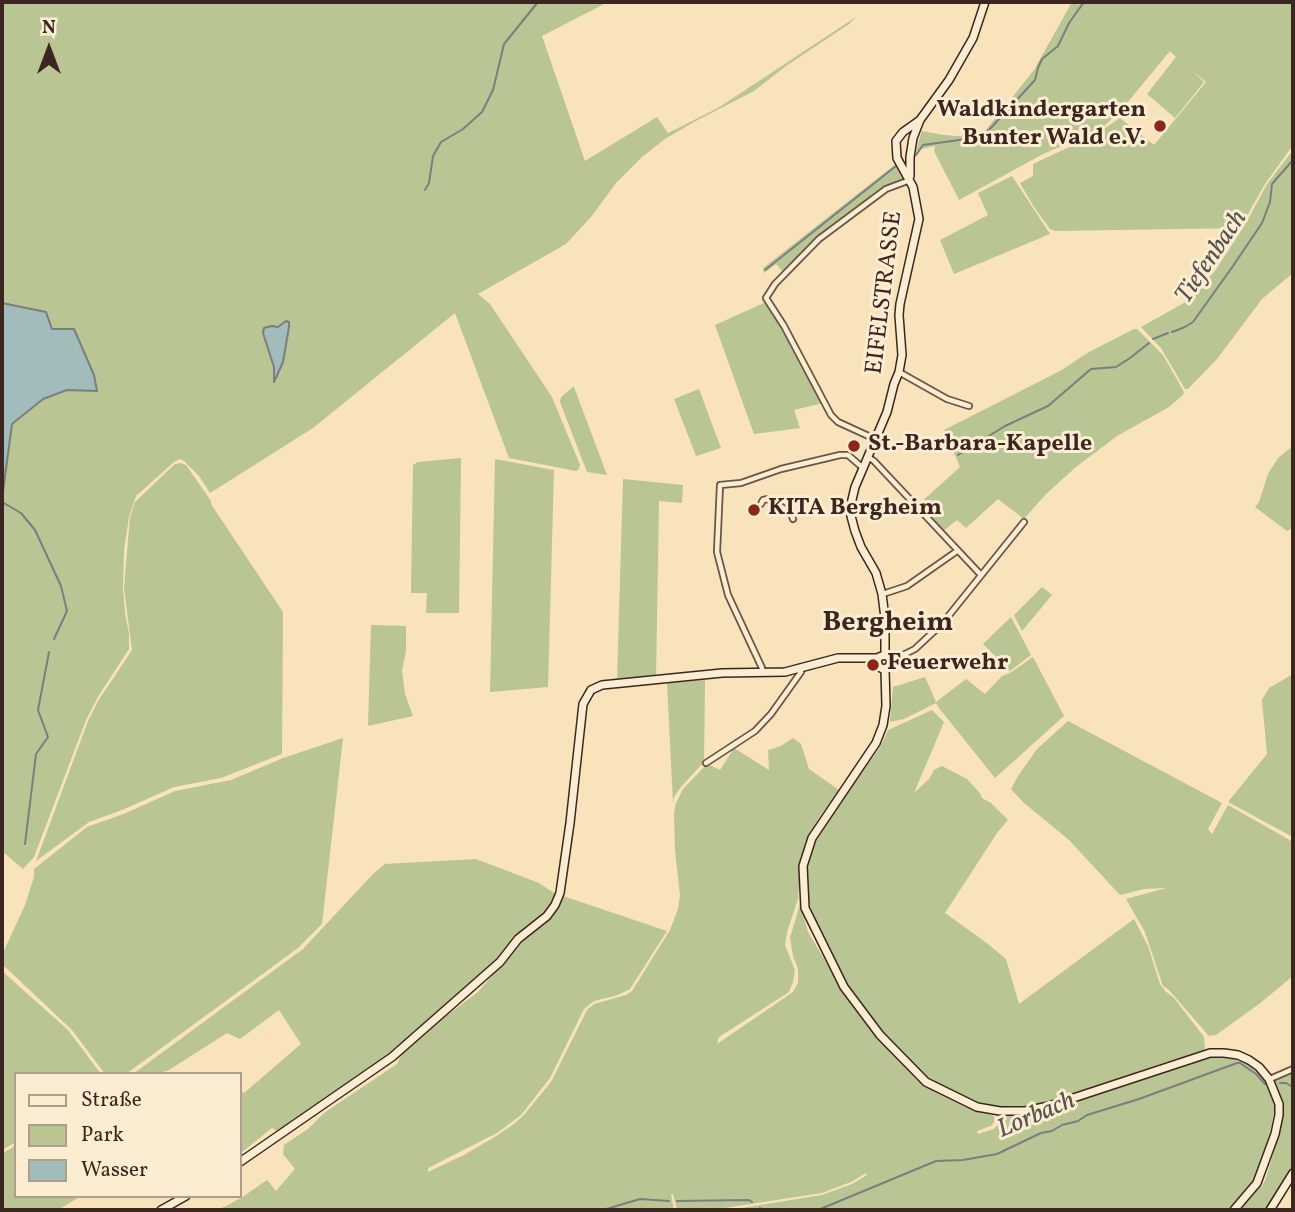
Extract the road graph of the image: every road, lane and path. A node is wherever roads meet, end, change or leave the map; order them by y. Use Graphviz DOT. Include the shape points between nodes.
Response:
graph roads {
  1 [pos="985,2"];
  2 [pos="920,120"];
  3 [pos="908,128"];
  4 [pos="913,138"];
  5 [pos="910,157"];
  6 [pos="898,158"];
  7 [pos="910,180"];
  8 [pos="899,372"];
  9 [pos="969,406"];
  10 [pos="875,439"];
  11 [pos="868,457"];
  12 [pos="863,469"];
  13 [pos="761,504"];
  14 [pos="793,519"];
  15 [pos="1024,522"];
  16 [pos="957,551"];
  17 [pos="981,575"];
  18 [pos="882,594"];
  19 [pos="885,655"];
  20 [pos="800,668"];
  21 [pos="885,669"];
  22 [pos="762,673"];
  23 [pos="706,763"];
  24 [pos="1293,1069"];
  25 [pos="1269,1079"];
  26 [pos="242,1161"];
  27 [pos="1293,1173"];
  28 [pos="182,1198"];
  29 [pos="161,1210"];
  30 [pos="1234,1210"];
  31 [pos="1270,1210"];
  1 -- 2 [label="street" via="973,38"];
  2 -- 3 [label="street"];
  2 -- 4 [label="street"];
  3 -- 4 [label="street"];
  3 -- 6 [label="street" via="896,141"];
  4 -- 5 [label="street"];
  5 -- 6 [label="street"];
  5 -- 7 [label="street"];
  6 -- 7 [label="street"];
  7 -- 8 [label="street, EIFELSTRASSE" via="919,219 900,304"];
  7 -- 10 [label="street" via="886,189 819,239 766,298 831,415"];
  8 -- 9 [label="street"];
  8 -- 10 [label="street, EIFELSTRASSE"];
  10 -- 11 [label="street, EIFELSTRASSE"];
  11 -- 12 [label="street, EIFELSTRASSE"];
  11 -- 16 [label="street"];
  12 -- 18 [label="street, EIFELSTRASSE" via="851,516"];
  12 -- 22 [label="street" via="848,455 840,455 720,485 717,552 728,595"];
  13 -- 14 [label="street" via="768,499 775,502"];
  15 -- 17 [label="street"];
  16 -- 17 [label="street"];
  16 -- 18 [label="street" via="906,586"];
  17 -- 19 [label="street" via="923,642 905,654"];
  18 -- 19 [label="street, EIFELSTRASSE"];
  19 -- 20 [label="street" via="838,658"];
  19 -- 21 [label="street" via="890,665"];
  19 -- 21 [label="street" via="877,663"];
  20 -- 22 [label="street"];
  20 -- 23 [label="street" via="755,731"];
  21 -- 25 [label="street" via="886,706 876,743 812,838 803,866 805,908 844,987 880,1035 926,1082 977,1107 1000,1111 1049,1106 1210,1053 1238,1055"];
  22 -- 26 [label="street" via="664,678 592,690 583,704 560,893 547,916 392,1057"];
  24 -- 25 [label="street"];
  25 -- 30 [label="street" via="1279,1104 1275,1134 1257,1183"];
  27 -- 31 [label="street"];
  28 -- 29 [label="street"];
}
